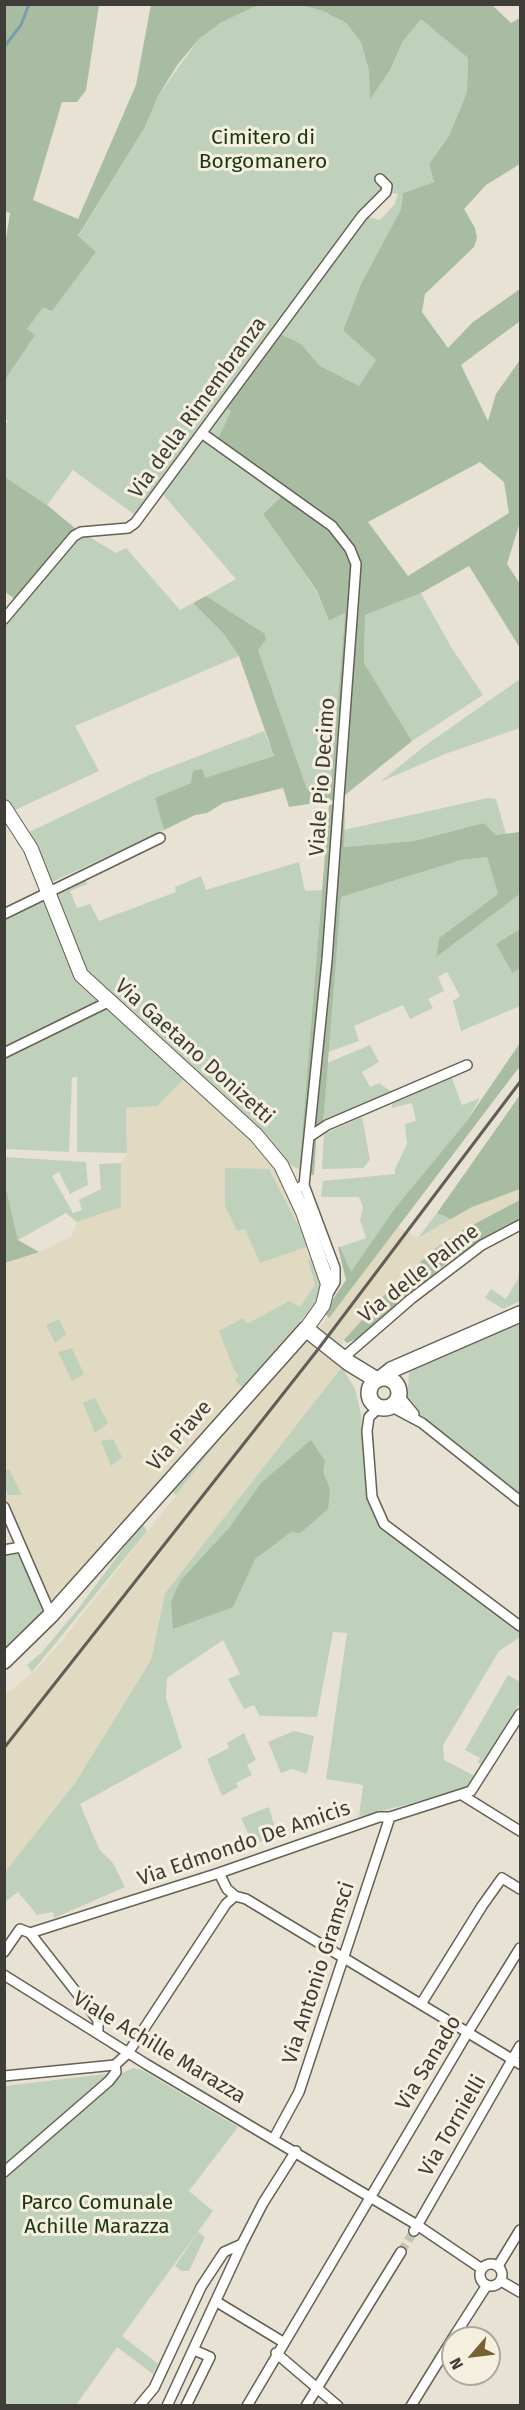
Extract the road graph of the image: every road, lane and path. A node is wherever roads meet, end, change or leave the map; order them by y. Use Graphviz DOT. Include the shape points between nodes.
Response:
graph roads {
  1 [pos="380,179"];
  2 [pos="203,434"];
  3 [pos="4,619"];
  4 [pos="4,807"];
  5 [pos="160,838"];
  6 [pos="49,892"];
  7 [pos="4,914"];
  8 [pos="108,1002"];
  9 [pos="4,1053"];
  10 [pos="467,1065"];
  11 [pos="309,1137"];
  12 [pos="299,1187"];
  13 [pos="520,1225"];
  14 [pos="520,1314"];
  15 [pos="306,1329"];
  16 [pos="346,1361"];
  17 [pos="417,1361"];
  18 [pos="379,1379"];
  19 [pos="369,1395"];
  20 [pos="392,1399"];
  21 [pos="520,1501"];
  22 [pos="4,1507"];
  23 [pos="21,1547"];
  24 [pos="4,1550"];
  25 [pos="51,1615"];
  26 [pos="520,1626"];
  27 [pos="4,1661"];
  28 [pos="520,1714"];
  29 [pos="466,1793"];
  30 [pos="390,1816"];
  31 [pos="520,1831"];
  32 [pos="219,1873"];
  33 [pos="520,1889"];
  34 [pos="235,1896"];
  35 [pos="30,1933"];
  36 [pos="520,1948"];
  37 [pos="4,1952"];
  38 [pos="344,1959"];
  39 [pos="4,1975"];
  40 [pos="421,2004"];
  41 [pos="468,2032"];
  42 [pos="98,2033"];
  43 [pos="520,2046"];
  44 [pos="128,2053"];
  45 [pos="516,2061"];
  46 [pos="115,2065"];
  47 [pos="4,2076"];
  48 [pos="274,2138"];
  49 [pos="297,2151"];
  50 [pos="4,2172"];
  51 [pos="371,2197"];
  52 [pos="415,2228"];
  53 [pos="520,2230"];
  54 [pos="242,2244"];
  55 [pos="401,2252"];
  56 [pos="498,2266"];
  57 [pos="482,2270"];
  58 [pos="501,2280"];
  59 [pos="487,2285"];
  60 [pos="520,2292"];
  61 [pos="217,2302"];
  62 [pos="190,2310"];
  63 [pos="210,2316"];
  64 [pos="461,2326"];
  65 [pos="283,2342"];
  66 [pos="194,2349"];
  67 [pos="276,2353"];
  68 [pos="441,2357"];
  69 [pos="317,2388"];
  70 [pos="139,2406"];
  71 [pos="167,2406"];
  72 [pos="186,2406"];
  73 [pos="247,2406"];
  74 [pos="306,2406"];
  75 [pos="338,2406"];
  76 [pos="411,2406"];
  1 -- 2 [label="street, Via della Rimembranza" via="387,190 362,216"];
  2 -- 3 [label="street, Via della Rimembranza" via="133,525 81,532 74,537"];
  2 -- 11 [label="street, Viale Pio Decimo" via="332,526 356,564 340,799"];
  4 -- 6 [label="street, Via Gaetano Donizetti" via="22,831"];
  5 -- 6 [label="street"];
  6 -- 7 [label="street"];
  6 -- 8 [label="street, Via Gaetano Donizetti" via="81,975"];
  8 -- 9 [label="street"];
  8 -- 12 [label="street, Via Gaetano Donizetti" via="256,1135"];
  10 -- 11 [label="street" via="327,1125"];
  11 -- 12 [label="street, Viale Pio Decimo"];
  12 -- 15 [label="street, Via Gaetano Donizetti" via="326,1273 328,1294"];
  13 -- 16 [label="street, Via delle Palme" via="482,1245 411,1299"];
  14 -- 17 [label="main road"];
  15 -- 16 [label="main road"];
  15 -- 25 [label="main road, Via Piave"];
  16 -- 18 [label="main road"];
  16 -- 19 [label="main road"];
  17 -- 18 [label="main road" via="390,1370"];
  17 -- 20 [label="main road" via="402,1374"];
  18 -- 19 [label="main road" via="371,1386"];
  18 -- 20 [label="main road" via="391,1380"];
  19 -- 20 [label="main road" via="373,1402"];
  20 -- 21 [label="street"];
  20 -- 26 [label="street" via="369,1417 367,1428 372,1497 384,1524"];
  22 -- 23 [label="street"];
  23 -- 24 [label="street"];
  23 -- 25 [label="street"];
  25 -- 27 [label="main road, Via Piave"];
  28 -- 29 [label="street"];
  29 -- 30 [label="street, Via Edmondo De Amicis"];
  29 -- 31 [label="street"];
  30 -- 32 [label="street, Via Edmondo De Amicis"];
  30 -- 38 [label="street, Via Antonio Gramsci"];
  32 -- 34 [label="street"];
  32 -- 35 [label="street, Via Edmondo De Amicis"];
  33 -- 40 [label="street" via="502,1878"];
  34 -- 38 [label="street"];
  34 -- 44 [label="street"];
  35 -- 37 [label="street" via="20,1929"];
  35 -- 42 [label="street" via="99,2020"];
  36 -- 41 [label="street, Via Sanado"];
  38 -- 40 [label="street"];
  38 -- 48 [label="street, Via Antonio Gramsci" via="299,2092"];
  39 -- 42 [label="street, Viale Achille Marazza"];
  40 -- 41 [label="street"];
  41 -- 45 [label="street"];
  41 -- 51 [label="street, Via Sanado"];
  42 -- 44 [label="street, Viale Achille Marazza"];
  43 -- 45 [label="street, Via Tornielli"];
  44 -- 46 [label="street"];
  44 -- 48 [label="street, Viale Achille Marazza"];
  45 -- 52 [label="street, Via Tornielli"];
  46 -- 47 [label="street"];
  46 -- 50 [label="street" via="116,2072 109,2081"];
  48 -- 49 [label="street, Viale Achille Marazza"];
  49 -- 51 [label="street, Viale Achille Marazza"];
  49 -- 54 [label="street"];
  51 -- 52 [label="street, Viale Achille Marazza"];
  51 -- 65 [label="street, Via Sanado"];
  52 -- 57 [label="street, Viale Achille Marazza"];
  53 -- 56 [label="street"];
  54 -- 61 [label="street"];
  54 -- 62 [label="street" via="224,2252"];
  55 -- 69 [label="street"];
  56 -- 57 [label="street" via="491,2264"];
  56 -- 58 [label="street" via="503,2274"];
  57 -- 59 [label="street" via="480,2277"];
  58 -- 59 [label="street"];
  58 -- 60 [label="street"];
  59 -- 64 [label="street"];
  61 -- 63 [label="street"];
  61 -- 65 [label="street"];
  62 -- 63 [label="street"];
  62 -- 70 [label="street" via="154,2388"];
  63 -- 66 [label="street"];
  65 -- 67 [label="street, Via Sanado"];
  66 -- 71 [label="street"];
  66 -- 72 [label="street" via="210,2357"];
  67 -- 69 [label="street"];
  67 -- 73 [label="street, Via Sanado"];
  68 -- 76 [label="street"];
  69 -- 74 [label="street"];
  69 -- 75 [label="street"];
}
